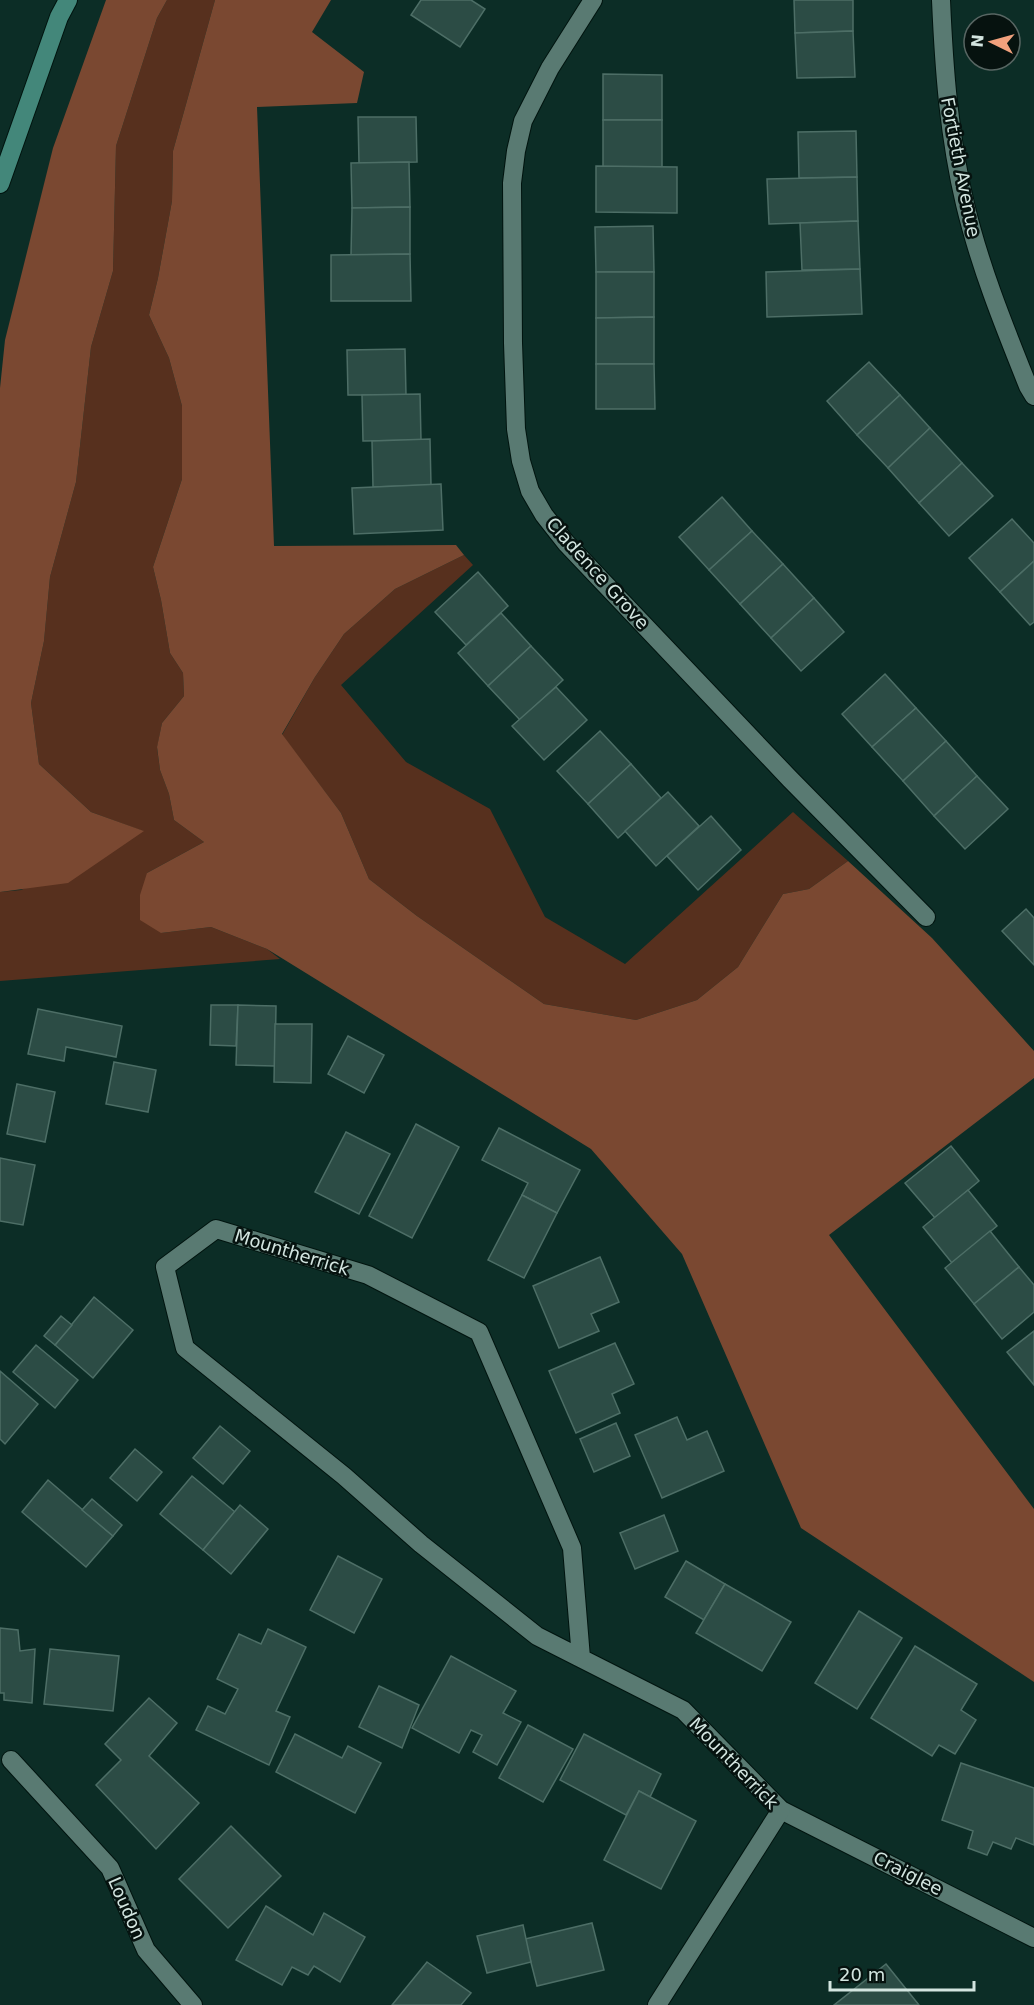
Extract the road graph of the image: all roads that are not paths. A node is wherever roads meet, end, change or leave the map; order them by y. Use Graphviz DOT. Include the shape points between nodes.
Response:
graph roads {
  1 [pos="68,0"];
  2 [pos="593,0"];
  3 [pos="940,0"];
  4 [pos="0,184"];
  5 [pos="1034,396"];
  6 [pos="926,917"];
  7 [pos="580,1658"];
  8 [pos="10,1760"];
  9 [pos="781,1810"];
  10 [pos="1034,1938"];
  11 [pos="193,2005"];
  12 [pos="657,2005"];
  1 -- 4 [label="street"];
  2 -- 6 [label="street, Cladence Grove" via="550,68 523,121 516,151 512,183 516,429 530,491 566,543"];
  3 -- 5 [label="street, Fortieth Avenue" via="946,100 965,204 991,296"];
  7 -- 7 [label="street, Mountherrick" via="537,1636 185,1348 165,1267 216,1229 368,1275 479,1332 573,1548"];
  7 -- 9 [label="street, Mountherrick" via="683,1710"];
  8 -- 11 [label="street, Loudon" via="110,1868 146,1950"];
  9 -- 10 [label="street, Craiglee"];
  9 -- 12 [label="street, Mountherrick"];
}
